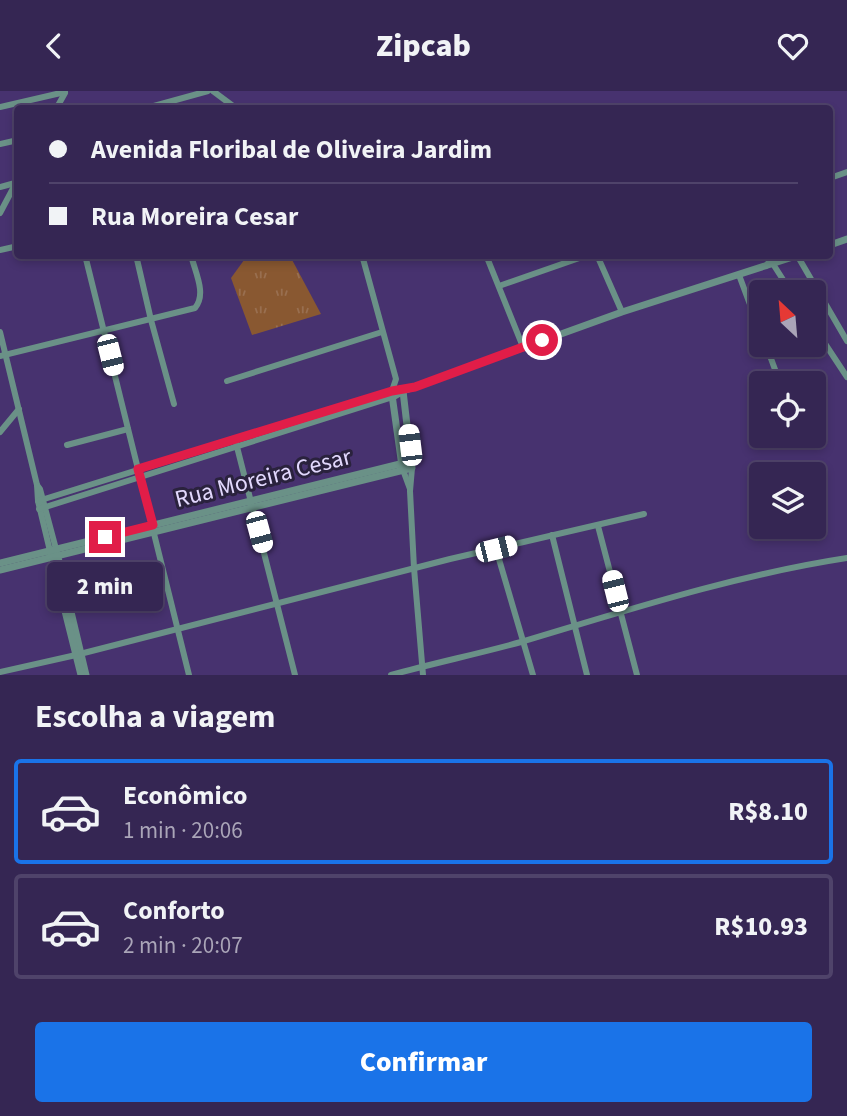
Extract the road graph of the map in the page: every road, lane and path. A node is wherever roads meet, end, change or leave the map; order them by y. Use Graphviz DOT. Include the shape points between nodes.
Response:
graph roads {
  1 [pos="210,91"];
  2 [pos="65,92"];
  3 [pos="158,105"];
  4 [pos="231,105"];
  5 [pos="0,107"];
  6 [pos="14,185"];
  7 [pos="0,213"];
  8 [pos="86,259"];
  9 [pos="137,259"];
  10 [pos="192,259"];
  11 [pos="363,259"];
  12 [pos="488,259"];
  13 [pos="577,259"];
  14 [pos="599,259"];
  15 [pos="800,259"];
  16 [pos="771,262"];
  17 [pos="738,275"];
  18 [pos="783,280"];
  19 [pos="499,286"];
  20 [pos="749,303"];
  21 [pos="622,312"];
  22 [pos="151,320"];
  23 [pos="103,331"];
  24 [pos="0,332"];
  25 [pos="382,333"];
  26 [pos="847,341"];
  27 [pos="826,345"];
  28 [pos="523,347"];
  29 [pos="3,356"];
  30 [pos="847,377"];
  31 [pos="396,379"];
  32 [pos="227,381"];
  33 [pos="403,391"];
  34 [pos="392,394"];
  35 [pos="174,404"];
  36 [pos="19,409"];
  37 [pos="128,429"];
  38 [pos="408,429"];
  39 [pos="397,431"];
  40 [pos="0,432"];
  41 [pos="235,443"];
  42 [pos="66,446"];
  43 [pos="412,465"];
  44 [pos="402,467"];
  45 [pos="139,473"];
  46 [pos="410,491"];
  47 [pos="41,504"];
  48 [pos="252,505"];
  49 [pos="644,514"];
  50 [pos="598,526"];
  51 [pos="154,529"];
  52 [pos="552,535"];
  53 [pos="496,549"];
  54 [pos="54,554"];
  55 [pos="847,558"];
  56 [pos="0,563"];
  57 [pos="414,568"];
  58 [pos="0,570"];
  59 [pos="277,602"];
  60 [pos="620,612"];
  61 [pos="575,626"];
  62 [pos="177,627"];
  63 [pos="524,641"];
  64 [pos="79,654"];
  65 [pos="422,667"];
  66 [pos="0,672"];
  67 [pos="81,675"];
  68 [pos="86,675"];
  69 [pos="189,675"];
  70 [pos="295,675"];
  71 [pos="391,675"];
  72 [pos="423,675"];
  73 [pos="533,675"];
  74 [pos="587,675"];
  75 [pos="637,675"];
  1 -- 3 [label="street"];
  1 -- 4 [label="street"];
  2 -- 5 [label="street"];
  6 -- 7 [label="street"];
  8 -- 23 [label="street"];
  9 -- 22 [label="street"];
  10 -- 22 [label="street" via="201,293 199,303 186,312"];
  11 -- 25 [label="street"];
  12 -- 19 [label="street"];
  13 -- 19 [label="street"];
  14 -- 21 [label="street"];
  15 -- 26 [label="street"];
  16 -- 17 [label="street"];
  16 -- 18 [label="street"];
  17 -- 20 [label="street"];
  17 -- 21 [label="street"];
  19 -- 28 [label="street"];
  21 -- 28 [label="street"];
  22 -- 23 [label="street"];
  22 -- 35 [label="street"];
  23 -- 29 [label="street"];
  23 -- 37 [label="street"];
  24 -- 29 [label="street"];
  25 -- 31 [label="street"];
  25 -- 32 [label="street"];
  27 -- 30 [label="street"];
  28 -- 33 [label="street"];
  29 -- 36 [label="street"];
  31 -- 33 [label="street"];
  31 -- 34 [label="street"];
  33 -- 34 [label="street"];
  33 -- 38 [label="street"];
  34 -- 39 [label="street"];
  34 -- 41 [label="street"];
  36 -- 40 [label="street"];
  36 -- 47 [label="street"];
  37 -- 42 [label="street"];
  37 -- 45 [label="street"];
  38 -- 39 [label="street"];
  38 -- 43 [label="street"];
  39 -- 44 [label="street"];
  41 -- 45 [label="street"];
  41 -- 48 [label="street"];
  43 -- 44 [label="street, Rua Moreira Cesar"];
  43 -- 46 [label="street"];
  44 -- 46 [label="street"];
  44 -- 48 [label="street, Rua Moreira Cesar"];
  45 -- 47 [label="street"];
  45 -- 51 [label="street"];
  46 -- 57 [label="street"];
  47 -- 54 [label="street"];
  48 -- 51 [label="street, Rua Moreira Cesar"];
  48 -- 59 [label="street"];
  49 -- 50 [label="street"];
  50 -- 52 [label="street"];
  50 -- 60 [label="street"];
  51 -- 54 [label="street, Rua Moreira Cesar"];
  51 -- 62 [label="street"];
  52 -- 53 [label="street"];
  52 -- 61 [label="street"];
  53 -- 57 [label="street"];
  53 -- 63 [label="street"];
  54 -- 56 [label="street, Rua Moreira Cesar"];
  54 -- 58 [label="street, Rua Moreira Cesar"];
  54 -- 64 [label="street"];
  55 -- 60 [label="street"];
  57 -- 59 [label="street"];
  57 -- 65 [label="street"];
  59 -- 62 [label="street"];
  59 -- 70 [label="street"];
  60 -- 61 [label="street"];
  60 -- 75 [label="street"];
  61 -- 63 [label="street"];
  61 -- 74 [label="street"];
  62 -- 64 [label="street"];
  62 -- 69 [label="street"];
  63 -- 65 [label="street"];
  63 -- 73 [label="street"];
  64 -- 66 [label="street"];
  64 -- 67 [label="street"];
  64 -- 68 [label="street"];
  65 -- 71 [label="street"];
  65 -- 72 [label="street"];
}
